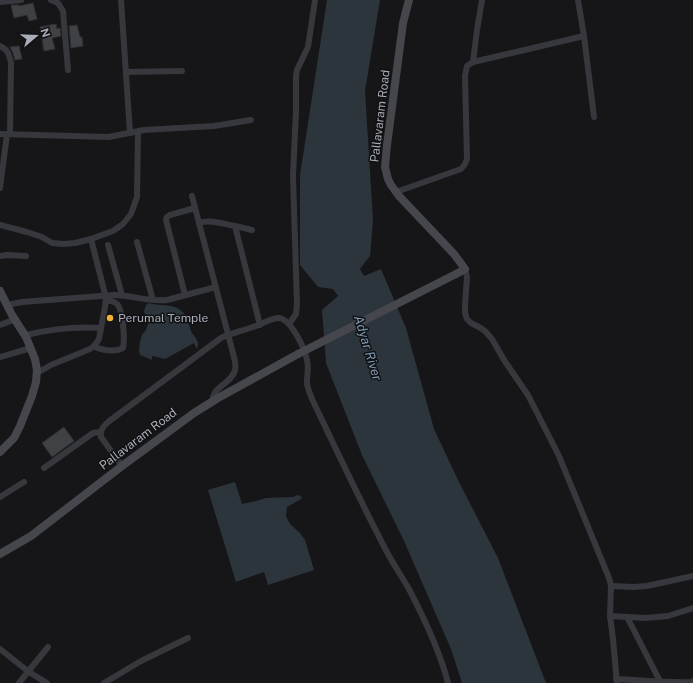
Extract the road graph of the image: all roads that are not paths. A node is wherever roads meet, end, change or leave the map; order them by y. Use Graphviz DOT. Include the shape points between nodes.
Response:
graph roads {
  1 [pos="21,0"];
  2 [pos="51,0"];
  3 [pos="121,0"];
  4 [pos="315,0"];
  5 [pos="409,0"];
  6 [pos="482,0"];
  7 [pos="578,0"];
  8 [pos="0,2"];
  9 [pos="584,36"];
  10 [pos="0,46"];
  11 [pos="472,62"];
  12 [pos="68,70"];
  13 [pos="182,71"];
  14 [pos="126,72"];
  15 [pos="594,117"];
  16 [pos="251,120"];
  17 [pos="138,132"];
  18 [pos="130,133"];
  19 [pos="0,134"];
  20 [pos="8,134"];
  21 [pos="0,188"];
  22 [pos="396,192"];
  23 [pos="192,196"];
  24 [pos="195,208"];
  25 [pos="199,223"];
  26 [pos="0,225"];
  27 [pos="235,226"];
  28 [pos="252,230"];
  29 [pos="92,239"];
  30 [pos="137,242"];
  31 [pos="108,246"];
  32 [pos="0,256"];
  33 [pos="26,256"];
  34 [pos="465,269"];
  35 [pos="216,287"];
  36 [pos="0,291"];
  37 [pos="122,295"];
  38 [pos="185,295"];
  39 [pos="106,298"];
  40 [pos="153,300"];
  41 [pos="7,305"];
  42 [pos="16,319"];
  43 [pos="289,324"];
  44 [pos="0,325"];
  45 [pos="260,325"];
  46 [pos="101,328"];
  47 [pos="228,335"];
  48 [pos="26,336"];
  49 [pos="94,346"];
  50 [pos="31,348"];
  51 [pos="0,357"];
  52 [pos="37,373"];
  53 [pos="214,400"];
  54 [pos="101,432"];
  55 [pos="0,452"];
  56 [pos="122,466"];
  57 [pos="44,468"];
  58 [pos="24,482"];
  59 [pos="0,497"];
  60 [pos="0,554"];
  61 [pos="693,576"];
  62 [pos="611,586"];
  63 [pos="693,608"];
  64 [pos="610,616"];
  65 [pos="627,617"];
  66 [pos="188,638"];
  67 [pos="48,647"];
  68 [pos="0,649"];
  69 [pos="29,672"];
  70 [pos="616,681"];
  71 [pos="642,681"];
  72 [pos="693,681"];
  73 [pos="661,682"];
  74 [pos="20,683"];
  75 [pos="47,683"];
  76 [pos="104,683"];
  77 [pos="448,683"];
  1 -- 8 [label="street"];
  2 -- 12 [label="street" via="58,3 63,11"];
  3 -- 14 [label="street"];
  4 -- 43 [label="street" via="308,46 297,70 292,181 297,304 296,314"];
  5 -- 22 [label="street, Pallavaram Road" via="385,167 388,179"];
  6 -- 11 [label="street"];
  7 -- 9 [label="street"];
  9 -- 11 [label="street"];
  9 -- 15 [label="street"];
  10 -- 20 [label="street" via="9,54 11,63"];
  11 -- 22 [label="street" via="467,66 465,76 465,164 461,169"];
  13 -- 14 [label="street"];
  14 -- 18 [label="street"];
  16 -- 17 [label="street" via="214,126"];
  17 -- 18 [label="street"];
  17 -- 29 [label="street" via="137,197 131,214 113,231"];
  18 -- 20 [label="street" via="109,137"];
  19 -- 20 [label="street"];
  20 -- 21 [label="street"];
  22 -- 34 [label="street, Pallavaram Road"];
  23 -- 24 [label="street"];
  24 -- 25 [label="street"];
  24 -- 38 [label="street" via="170,215 166,220"];
  25 -- 27 [label="street" via="212,221"];
  25 -- 35 [label="street"];
  26 -- 29 [label="street" via="42,237 52,243 75,243"];
  27 -- 28 [label="street"];
  27 -- 45 [label="street"];
  29 -- 39 [label="street"];
  30 -- 40 [label="street"];
  31 -- 37 [label="street"];
  32 -- 33 [label="street"];
  34 -- 53 [label="street, Pallavaram Road, bridge"];
  34 -- 62 [label="street" via="467,318 492,339 528,395 559,456"];
  35 -- 38 [label="street"];
  35 -- 47 [label="street"];
  36 -- 41 [label="street"];
  37 -- 39 [label="street"];
  37 -- 40 [label="street"];
  38 -- 40 [label="street" via="167,300"];
  39 -- 41 [label="street"];
  39 -- 46 [label="street"];
  39 -- 49 [label="street" via="114,302 121,312 124,344 119,350 101,350"];
  41 -- 42 [label="street"];
  42 -- 44 [label="street"];
  42 -- 48 [label="street"];
  43 -- 45 [label="street" via="279,318"];
  43 -- 77 [label="street" via="308,361 308,389 368,515 430,634"];
  45 -- 47 [label="street"];
  46 -- 48 [label="street" via="53,329"];
  46 -- 49 [label="street" via="99,339"];
  47 -- 53 [label="street" via="235,370 231,378 214,392"];
  47 -- 54 [label="street" via="108,422"];
  48 -- 50 [label="street"];
  49 -- 52 [label="street"];
  50 -- 51 [label="street"];
  50 -- 52 [label="street"];
  52 -- 55 [label="street" via="32,396 17,432"];
  53 -- 56 [label="street, Pallavaram Road"];
  54 -- 56 [label="street" via="101,437"];
  54 -- 57 [label="street" via="93,432"];
  56 -- 60 [label="street, Pallavaram Road" via="31,536"];
  58 -- 59 [label="street"];
  61 -- 62 [label="street" via="646,586"];
  62 -- 64 [label="street"];
  63 -- 65 [label="street" via="668,616"];
  64 -- 65 [label="street"];
  64 -- 70 [label="street"];
  65 -- 73 [label="street"];
  66 -- 76 [label="street"];
  67 -- 69 [label="street"];
  68 -- 69 [label="street"];
  69 -- 74 [label="street"];
  69 -- 75 [label="street"];
  70 -- 71 [label="street"];
  71 -- 73 [label="street"];
  72 -- 73 [label="street"];
}
